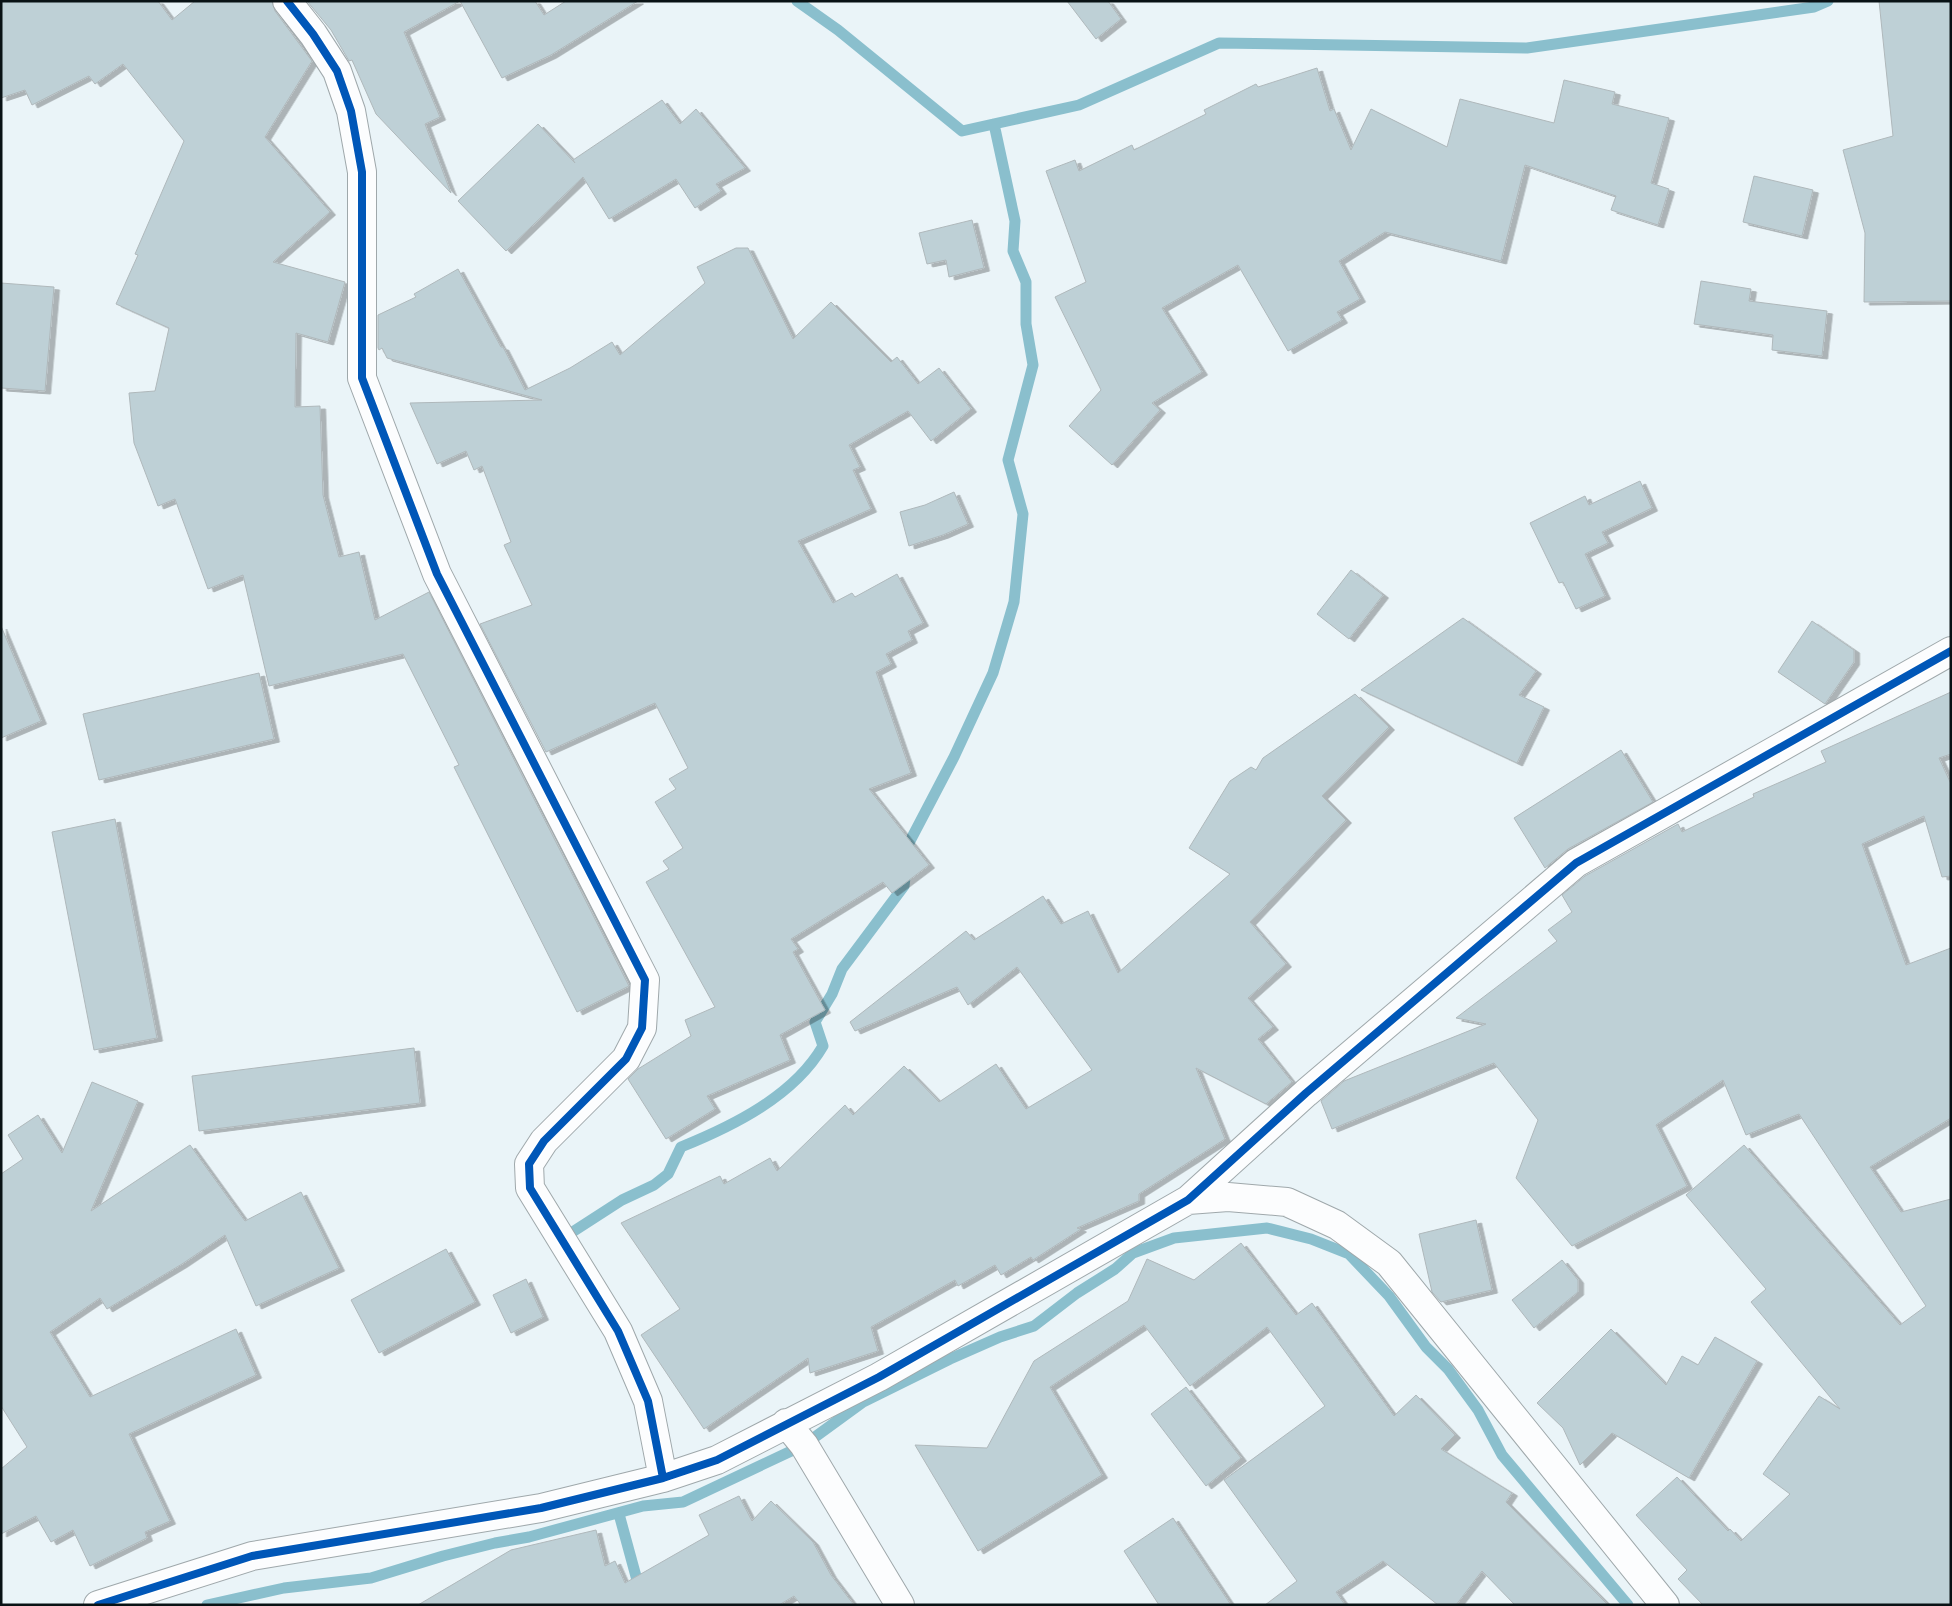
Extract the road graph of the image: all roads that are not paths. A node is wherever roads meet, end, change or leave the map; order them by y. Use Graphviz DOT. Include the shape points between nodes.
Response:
graph roads {
  1 [pos="287,1"];
  2 [pos="1951,650"];
  3 [pos="1188,1200"];
  4 [pos="786,1423"];
  5 [pos="663,1478"];
  6 [pos="98,1605"];
  7 [pos="900,1605"];
  8 [pos="1665,1605"];
  1 -- 5 [label="street" via="337,71 351,110 362,172 362,378 437,574 645,980 642,1028 626,1059 544,1142 529,1164 530,1188 618,1331 648,1401"];
  2 -- 3 [label="street" via="1576,863 1306,1093"];
  3 -- 4 [label="street" via="879,1377"];
  3 -- 8 [label="street" via="1228,1197 1287,1202 1337,1225 1389,1263"];
  4 -- 5 [label="street" via="717,1460"];
  4 -- 7 [label="street" via="804,1445"];
  5 -- 6 [label="street" via="541,1508 252,1556"];
}
